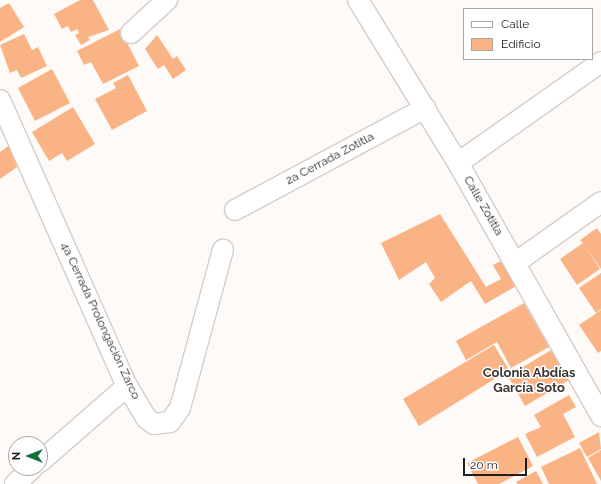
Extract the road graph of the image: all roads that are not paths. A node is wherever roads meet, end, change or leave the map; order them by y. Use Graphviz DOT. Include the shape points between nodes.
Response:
graph roads {
  1 [pos="167,0"];
  2 [pos="358,0"];
  3 [pos="131,33"];
  4 [pos="601,62"];
  5 [pos="0,100"];
  6 [pos="425,108"];
  7 [pos="458,163"];
  8 [pos="601,202"];
  9 [pos="235,210"];
  10 [pos="223,250"];
  11 [pos="515,263"];
  12 [pos="127,386"];
  13 [pos="601,416"];
  14 [pos="48,455"];
  15 [pos="24,476"];
  16 [pos="15,484"];
  1 -- 3 [label="street"];
  2 -- 6 [label="street, Calle Zotitla"];
  4 -- 7 [label="street"];
  5 -- 12 [label="street, 4a Cerrada Prolongación Zarco"];
  6 -- 7 [label="street, Calle Zotitla"];
  6 -- 9 [label="street, 2a Cerrada Zotitla"];
  7 -- 11 [label="street, Calle Zotitla"];
  8 -- 11 [label="street"];
  10 -- 12 [label="street, 4a Cerrada Prolongación Zarco" via="180,408 175,417 166,424 150,421"];
  11 -- 13 [label="street, Calle Zotitla"];
  12 -- 14 [label="street"];
  15 -- 16 [label="street"];
}
